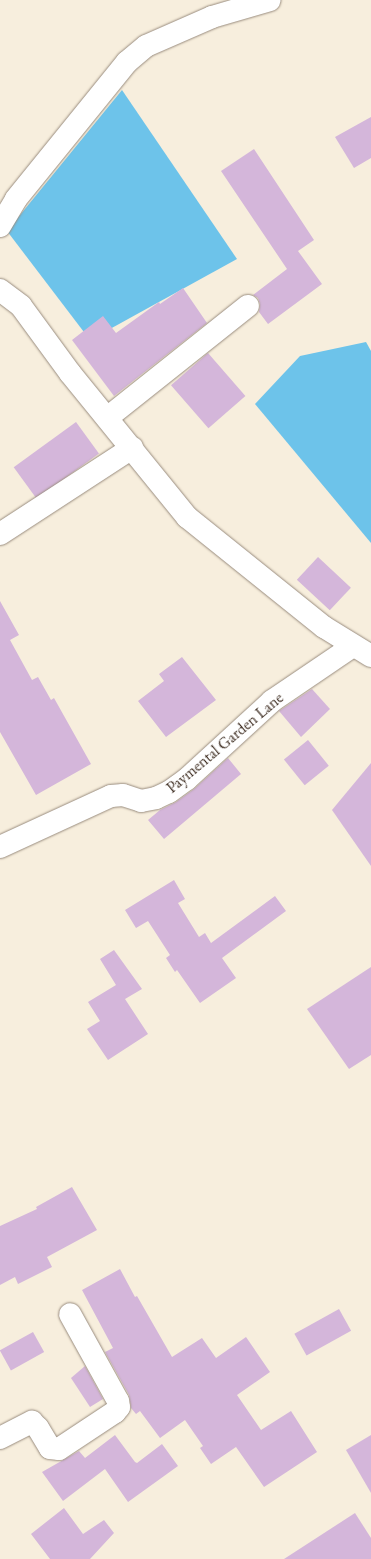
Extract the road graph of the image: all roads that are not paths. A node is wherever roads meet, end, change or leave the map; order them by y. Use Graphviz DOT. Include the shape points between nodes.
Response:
graph roads {
  1 [pos="270,0"];
  2 [pos="0,226"];
  3 [pos="0,290"];
  4 [pos="248,306"];
  5 [pos="107,418"];
  6 [pos="132,448"];
  7 [pos="0,534"];
  8 [pos="362,651"];
  9 [pos="0,847"];
  10 [pos="70,1314"];
  11 [pos="0,1438"];
  1 -- 2 [label="street" via="212,17 146,46 127,62 16,199"];
  3 -- 5 [label="street" via="22,306 70,373"];
  4 -- 5 [label="street"];
  5 -- 6 [label="street"];
  6 -- 7 [label="street"];
  6 -- 8 [label="street" via="187,517 324,626"];
  8 -- 9 [label="street, Paymental Garden Lane" via="272,701 187,779 169,792 156,798 141,800 123,795 111,796"];
  10 -- 11 [label="street" via="119,1407 59,1449 50,1448 32,1422"];
}
